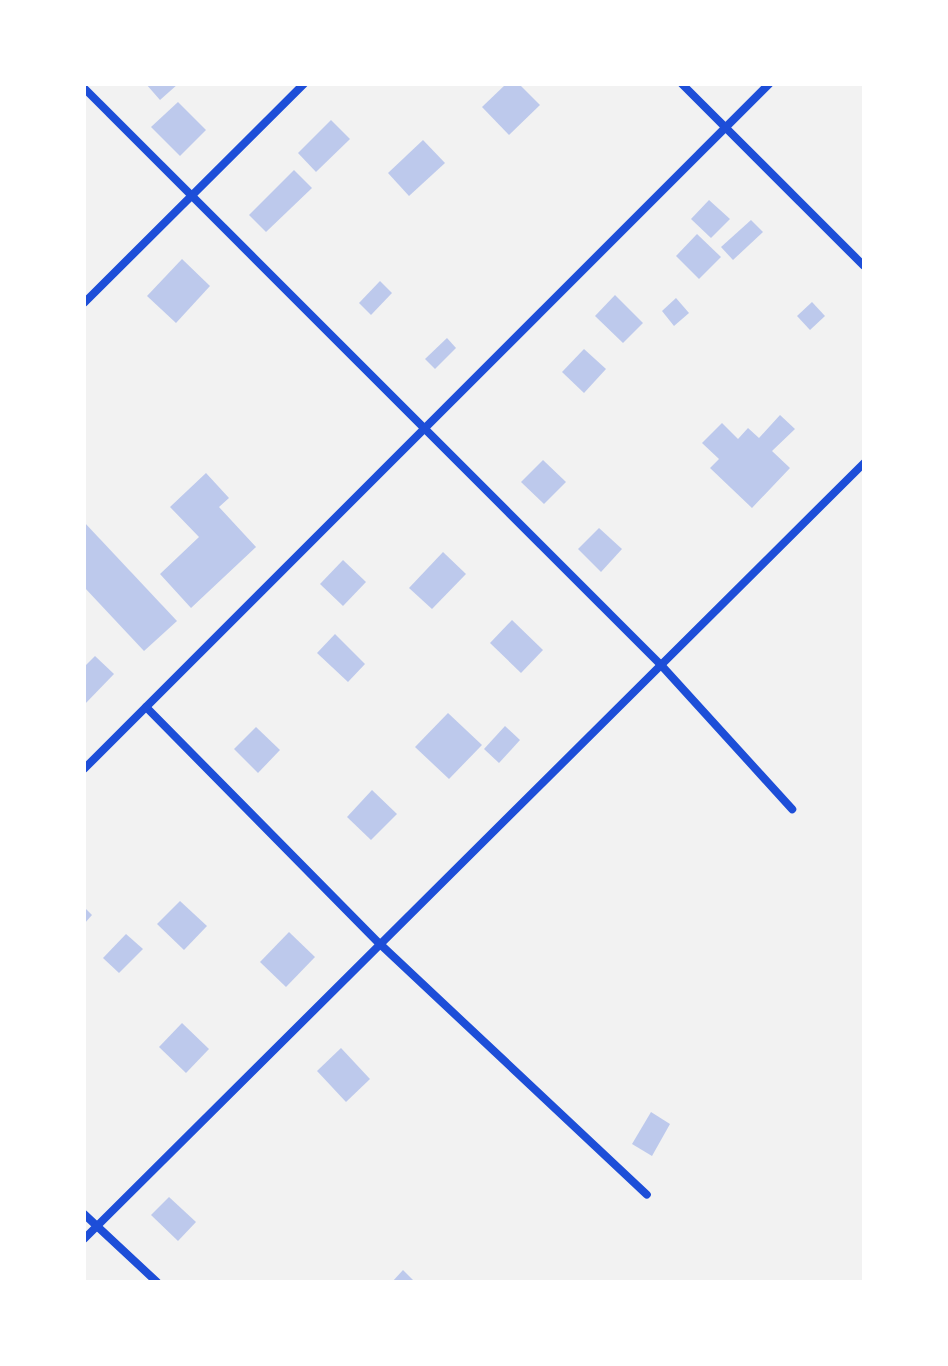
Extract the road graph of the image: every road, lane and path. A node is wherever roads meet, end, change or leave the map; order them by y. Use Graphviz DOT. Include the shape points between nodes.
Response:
graph roads {
  1 [pos="304,84"];
  2 [pos="682,84"];
  3 [pos="769,84"];
  4 [pos="84,88"];
  5 [pos="725,127"];
  6 [pos="192,196"];
  7 [pos="864,266"];
  8 [pos="84,303"];
  9 [pos="425,429"];
  10 [pos="864,463"];
  11 [pos="661,665"];
  12 [pos="146,707"];
  13 [pos="84,769"];
  14 [pos="792,809"];
  15 [pos="380,944"];
  16 [pos="647,1195"];
  17 [pos="84,1214"];
  18 [pos="97,1227"];
  19 [pos="84,1239"];
  20 [pos="157,1282"];
  1 -- 6 [label="street"];
  2 -- 5 [label="street"];
  3 -- 5 [label="street"];
  4 -- 6 [label="street"];
  5 -- 7 [label="street"];
  5 -- 9 [label="street"];
  6 -- 8 [label="street"];
  6 -- 9 [label="street"];
  9 -- 11 [label="street"];
  9 -- 12 [label="street"];
  10 -- 11 [label="street"];
  11 -- 14 [label="street"];
  11 -- 15 [label="street"];
  12 -- 13 [label="street"];
  12 -- 15 [label="street"];
  15 -- 16 [label="street"];
  15 -- 18 [label="street"];
  17 -- 18 [label="street"];
  18 -- 19 [label="street"];
  18 -- 20 [label="street"];
}
